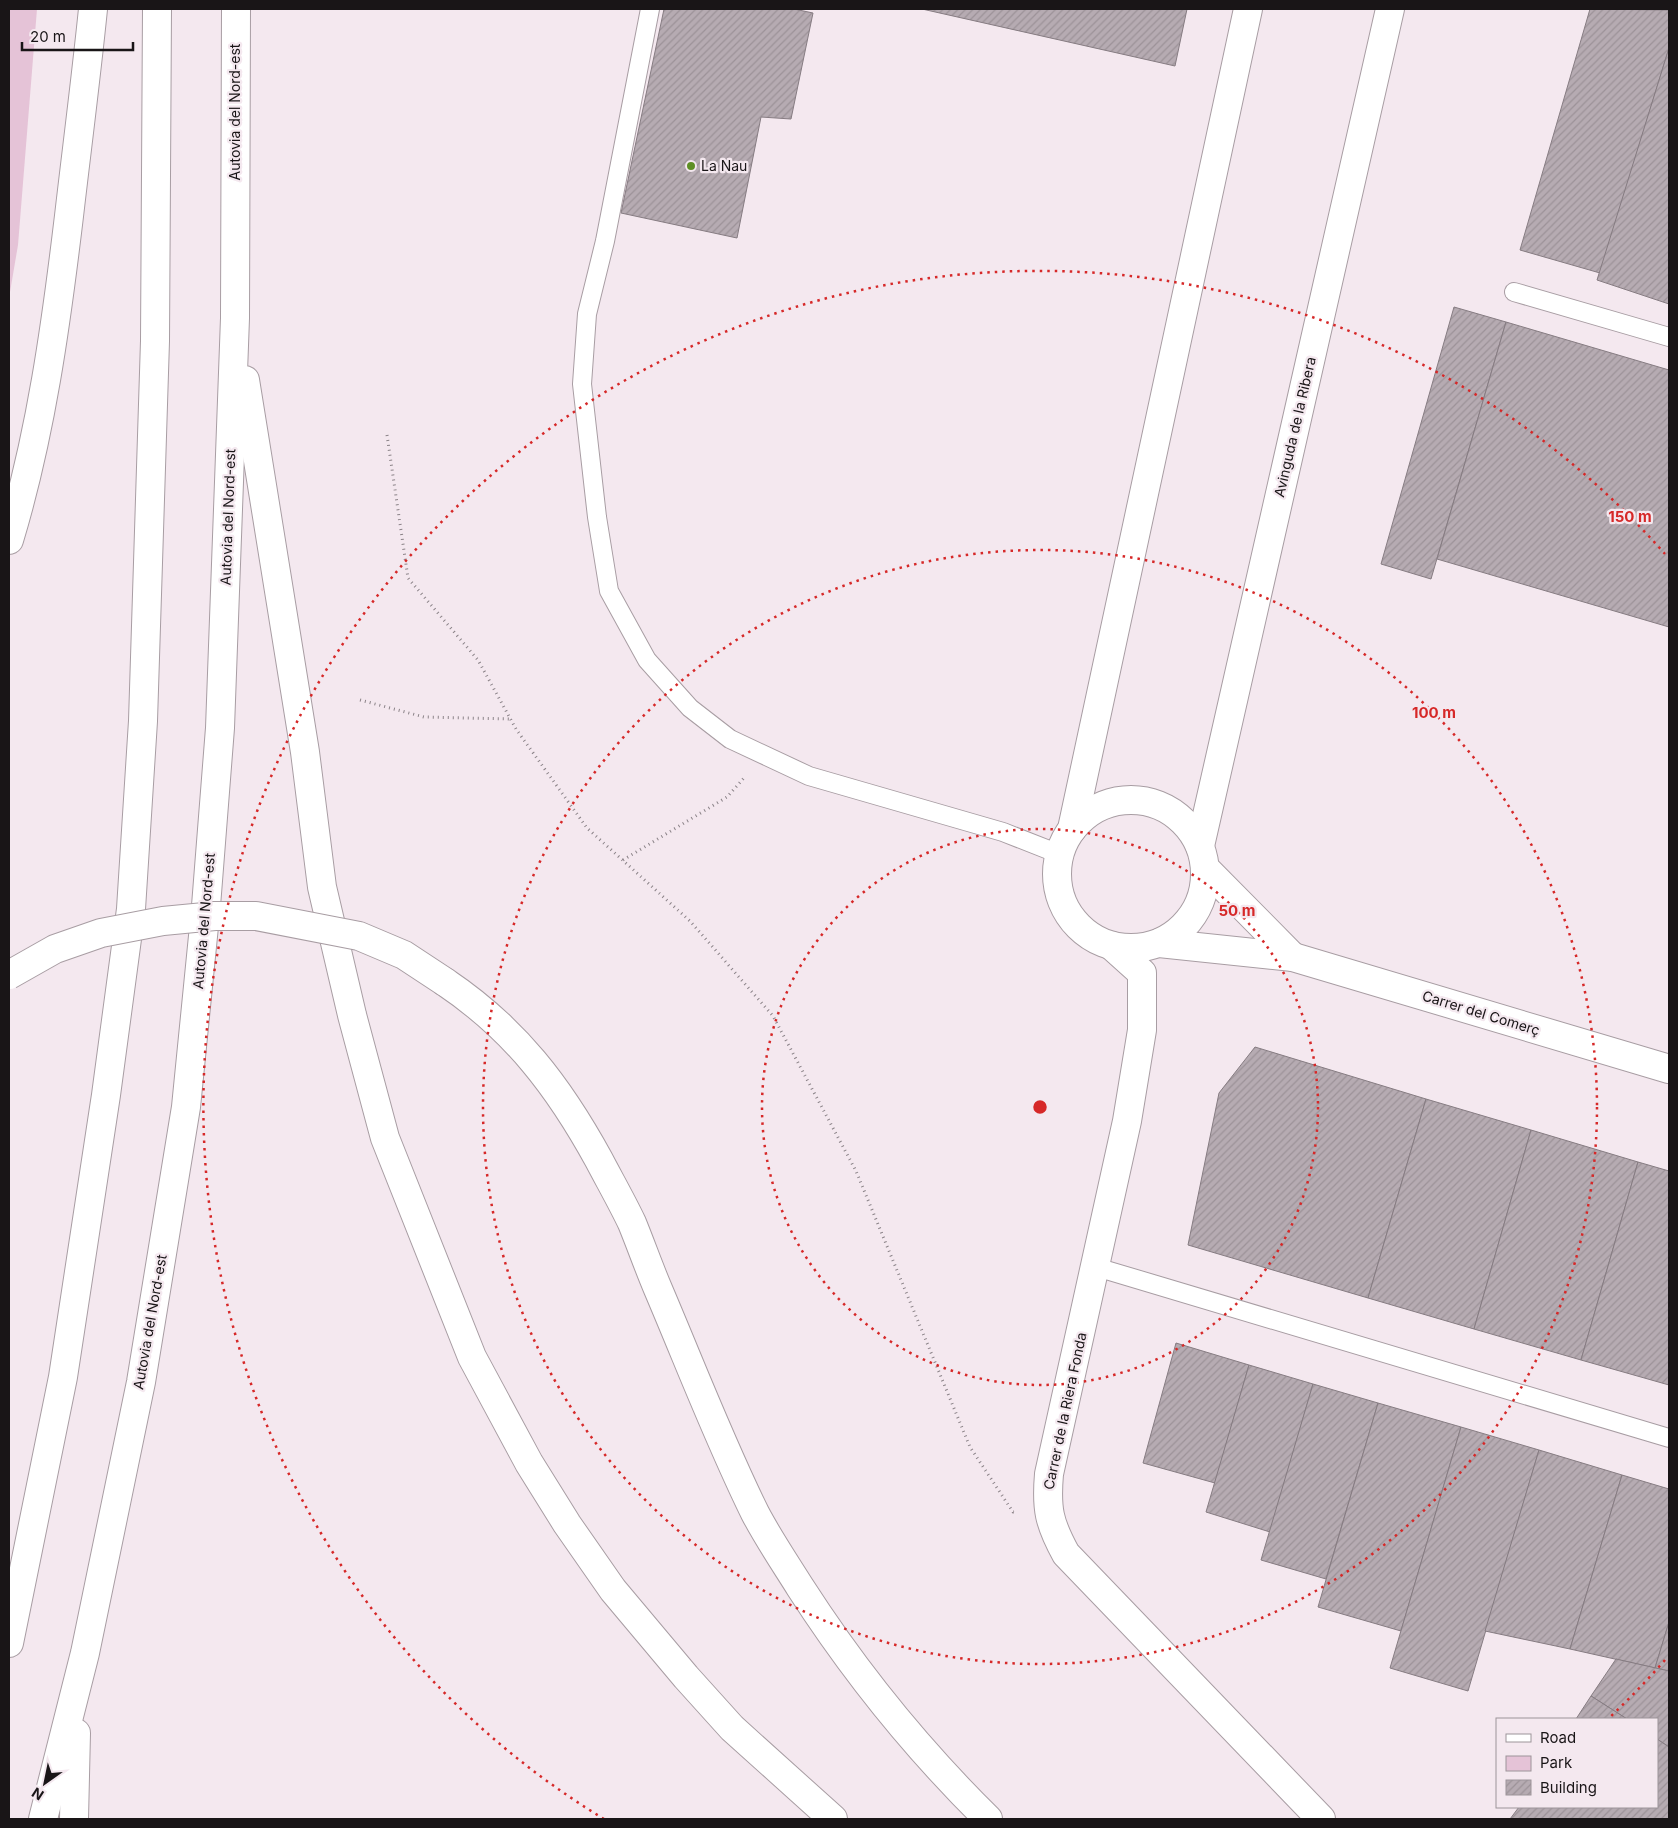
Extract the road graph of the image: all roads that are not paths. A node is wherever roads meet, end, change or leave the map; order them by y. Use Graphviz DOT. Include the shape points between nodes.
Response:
graph roads {
  1 [pos="93,9"];
  2 [pos="157,9"];
  3 [pos="236,9"];
  4 [pos="650,9"];
  5 [pos="1248,9"];
  6 [pos="1390,9"];
  7 [pos="1514,292"];
  8 [pos="235,318"];
  9 [pos="1669,337"];
  10 [pos="9,540"];
  11 [pos="1072,829"];
  12 [pos="1059,854"];
  13 [pos="1203,858"];
  14 [pos="1159,943"];
  15 [pos="1112,946"];
  16 [pos="1293,957"];
  17 [pos="9,975"];
  18 [pos="1669,1069"];
  19 [pos="1096,1268"];
  20 [pos="1669,1438"];
  21 [pos="9,1644"];
  22 [pos="76,1687"];
  23 [pos="43,1819"];
  24 [pos="74,1819"];
  25 [pos="833,1819"];
  26 [pos="988,1819"];
  27 [pos="1320,1819"];
  1 -- 10 [label="main road" via="63,268 45,391"];
  2 -- 21 [label="main road" via="155,341 143,721 131,909 63,1377"];
  3 -- 8 [label="main road, Autovia del Nord-est"];
  4 -- 12 [label="lane" via="605,241 587,314 582,384 609,591 647,660 690,708 730,739 809,776 1003,832"];
  5 -- 11 [label="main road"];
  6 -- 13 [label="main road, Avinguda de la Ribera"];
  7 -- 9 [label="lane"];
  8 -- 22 [label="main road, Autovia del Nord-est" via="220,728 186,1107 141,1382"];
  8 -- 25 [label="main road" via="305,752 322,887 352,1016 386,1138 423,1236 472,1357 529,1464 613,1590 719,1714 778,1772"];
  11 -- 12 [label="main road"];
  11 -- 13 [label="main road" via="1088,813 1108,803 1152,802 1172,812 1189,827"];
  12 -- 15 [label="main road" via="1056,877 1061,900 1073,921 1090,936"];
  13 -- 14 [label="main road" via="1204,893 1194,914 1179,931"];
  13 -- 16 [label="main road, Carrer del Comerç"];
  14 -- 15 [label="main road" via="1136,949"];
  14 -- 16 [label="main road, Carrer del Comerç"];
  15 -- 19 [label="main road, Carrer de la Riera Fonda" via="1142,973 1142,1030 1127,1121"];
  16 -- 18 [label="main road, Carrer del Comerç"];
  17 -- 26 [label="main road, bridge" via="55,950 101,933 163,920 256,916 360,936 404,955 472,1000 512,1036 579,1123 632,1222 705,1401 756,1514 822,1622 914,1741"];
  19 -- 20 [label="lane"];
  19 -- 27 [label="main road, Carrer de la Riera Fonda" via="1049,1474 1047,1499 1053,1531 1066,1554"];
  22 -- 23 [label="main road, Autovia del Nord-est"];
  22 -- 24 [label="main road"];
}
